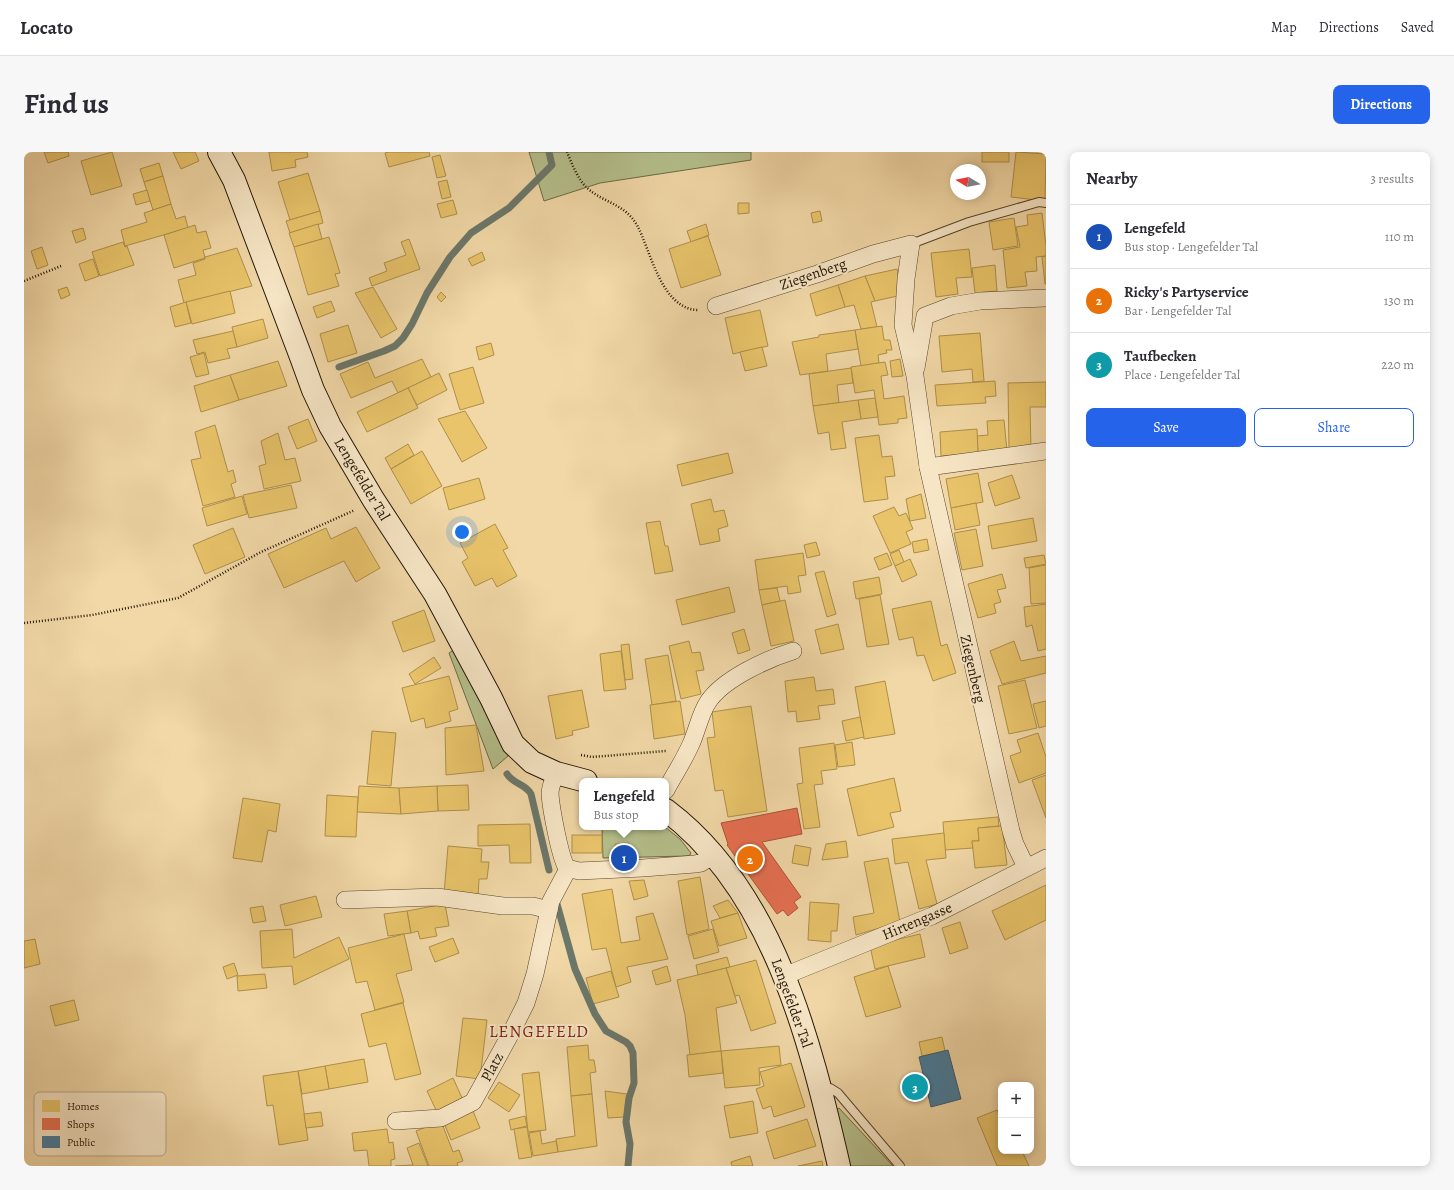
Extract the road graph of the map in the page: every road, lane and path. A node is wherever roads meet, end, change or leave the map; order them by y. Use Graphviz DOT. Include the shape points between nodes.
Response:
graph roads {
  1 [pos="219,152"];
  2 [pos="567,152"];
  3 [pos="1046,203"];
  4 [pos="911,244"];
  5 [pos="61,266"];
  6 [pos="24,281"];
  7 [pos="1046,298"];
  8 [pos="716,306"];
  9 [pos="915,376"];
  10 [pos="1046,451"];
  11 [pos="928,467"];
  12 [pos="373,499"];
  13 [pos="24,623"];
  14 [pos="793,651"];
  15 [pos="688,751"];
  16 [pos="592,756"];
  17 [pos="556,773"];
  18 [pos="579,779"];
  19 [pos="669,785"];
  20 [pos="669,813"];
  21 [pos="714,854"];
  22 [pos="1046,858"];
  23 [pos="1026,868"];
  24 [pos="568,869"];
  25 [pos="345,900"];
  26 [pos="549,910"];
  27 [pos="784,976"];
  28 [pos="820,1088"];
  29 [pos="396,1121"];
  30 [pos="839,1166"];
  31 [pos="900,1166"];
  1 -- 12 [label="street, Lengefelder Tal" via="234,180 313,390 330,426"];
  2 -- 8 [label="path" via="586,186 625,209 637,224 666,291 682,307 696,311"];
  3 -- 4 [label="lane, Ziegenberg" via="1039,202 969,222"];
  4 -- 8 [label="street, Ziegenberg"];
  4 -- 9 [label="street, Ziegenberg" via="903,325"];
  5 -- 6 [label="path"];
  7 -- 9 [label="street, Ziegenberg" via="980,301 951,306 925,316"];
  9 -- 11 [label="street, Ziegenberg"];
  10 -- 11 [label="street"];
  11 -- 23 [label="street, Ziegenberg" via="1011,831"];
  12 -- 13 [label="path" via="352,512 261,552 178,598 92,615"];
  12 -- 17 [label="street, Lengefelder Tal" via="435,594 492,698 513,744 532,762"];
  14 -- 15 [label="street" via="768,659 719,689 706,706"];
  15 -- 16 [label="path" via="683,749"];
  15 -- 19 [label="street"];
  17 -- 18 [label="street, Lengefelder Tal"];
  17 -- 24 [label="street" via="550,795 561,855"];
  20 -- 21 [label="street, Lengefelder Tal"];
  21 -- 24 [label="street" via="701,863 603,870"];
  21 -- 27 [label="street, Lengefelder Tal" via="753,913"];
  22 -- 23 [label="street, Hirtengasse"];
  23 -- 27 [label="street, Hirtengasse" via="932,916"];
  24 -- 26 [label="street, Platz" via="553,896"];
  25 -- 26 [label="street" via="437,897 503,906 533,906"];
  26 -- 29 [label="street, Platz" via="526,1003 474,1102 442,1118"];
  27 -- 28 [label="street, Lengefelder Tal"];
  28 -- 30 [label="street, Lengefelder Tal"];
  28 -- 31 [label="lane" via="830,1088 838,1093"];
}
